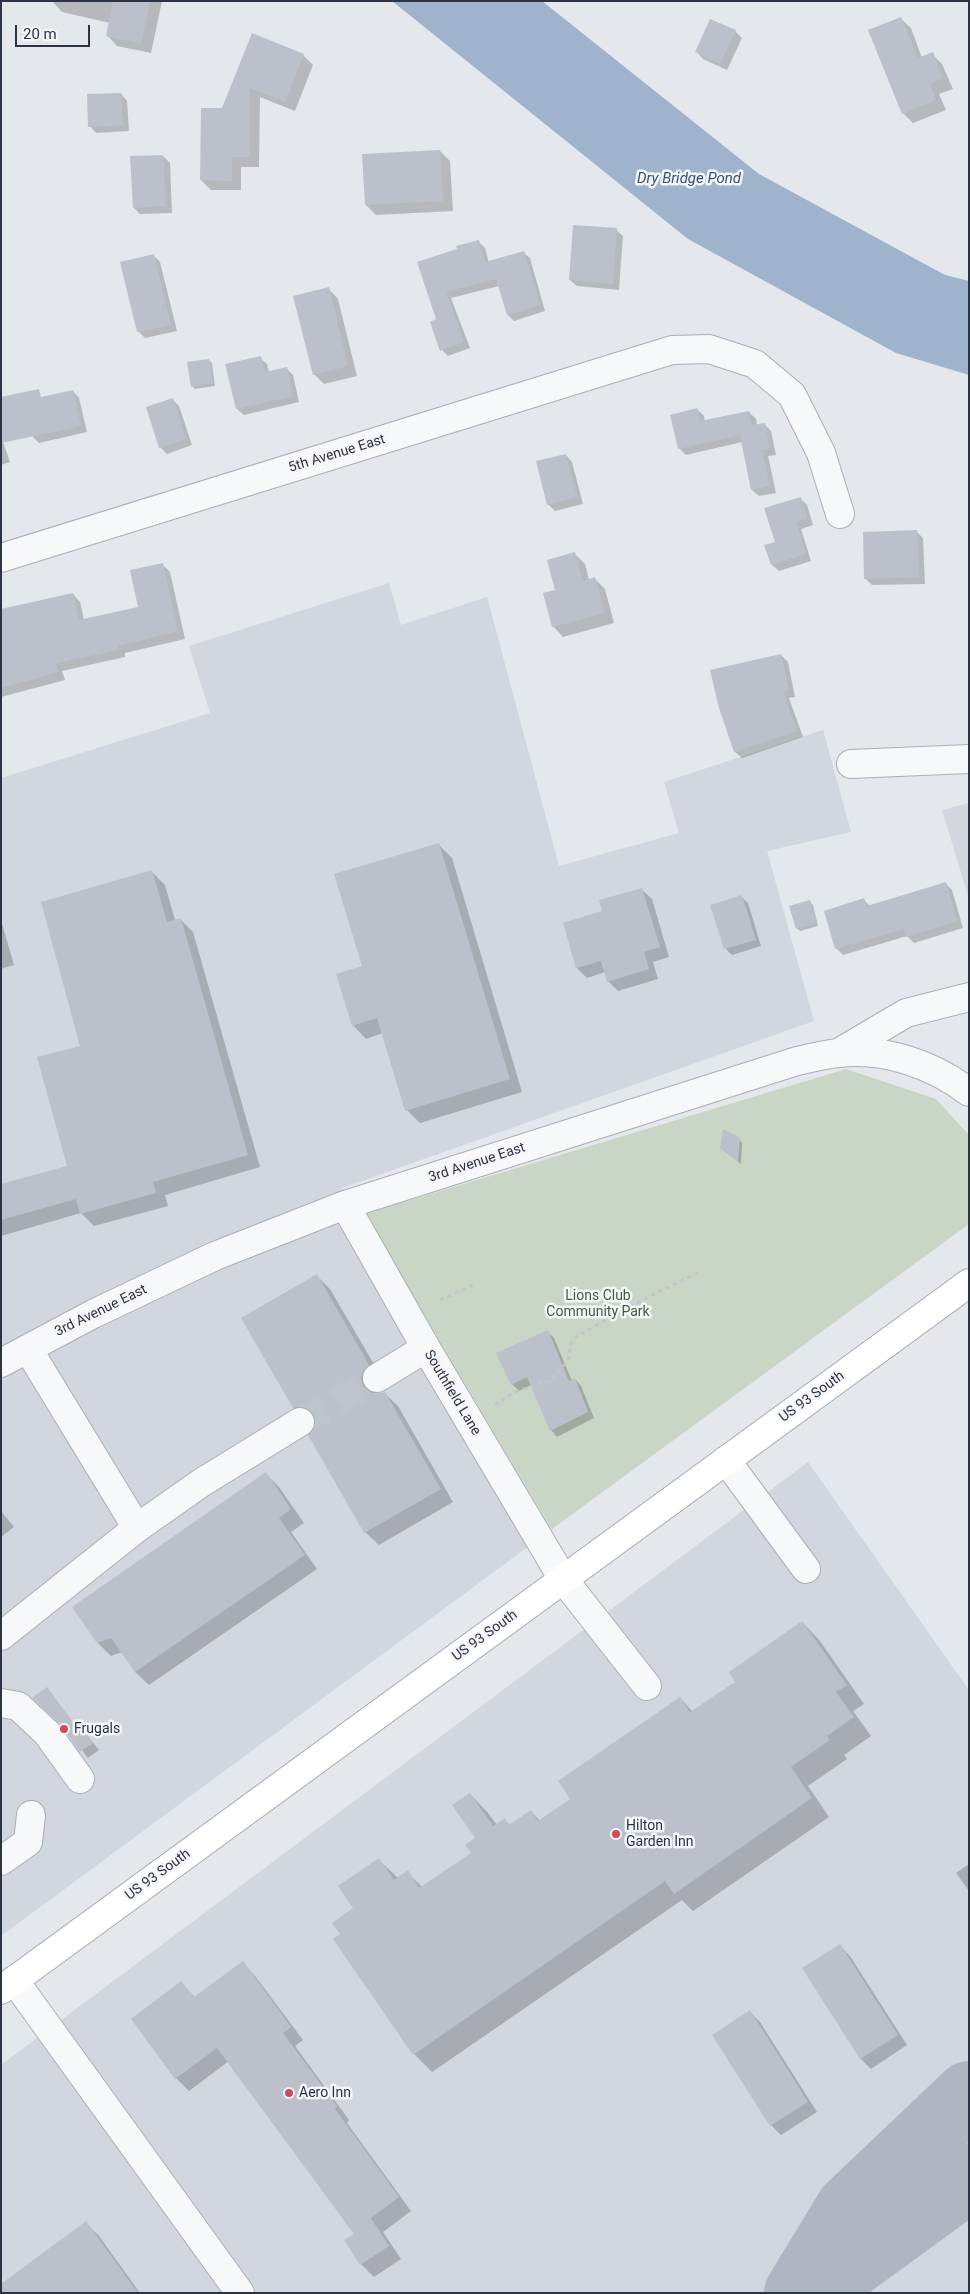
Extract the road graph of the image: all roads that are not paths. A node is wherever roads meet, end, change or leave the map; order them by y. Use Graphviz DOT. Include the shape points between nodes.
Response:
graph roads {
  1 [pos="840,514"];
  2 [pos="1,558"];
  3 [pos="969,759"];
  4 [pos="851,764"];
  5 [pos="969,997"];
  6 [pos="838,1053"];
  7 [pos="969,1092"];
  8 [pos="345,1205"];
  9 [pos="969,1283"];
  10 [pos="426,1348"];
  11 [pos="28,1349"];
  12 [pos="1,1363"];
  13 [pos="377,1378"];
  14 [pos="300,1422"];
  15 [pos="726,1460"];
  16 [pos="137,1528"];
  17 [pos="806,1569"];
  18 [pos="563,1579"];
  19 [pos="1,1636"];
  20 [pos="647,1686"];
  21 [pos="1,1703"];
  22 [pos="80,1779"];
  23 [pos="32,1815"];
  24 [pos="1,1861"];
  25 [pos="5,1984"];
  26 [pos="240,2293"];
  1 -- 2 [label="street, 5th Avenue East" via="821,453 792,395 755,364 709,349 672,350"];
  3 -- 4 [label="street"];
  5 -- 6 [label="street" via="906,1013"];
  6 -- 7 [label="street, 3rd Avenue East" via="870,1052 910,1060 949,1077"];
  6 -- 8 [label="street, 3rd Avenue East" via="797,1061"];
  8 -- 10 [label="street, Southfield Lane"];
  8 -- 11 [label="street, 3rd Avenue East" via="215,1256"];
  9 -- 15 [label="main road, US 93 South"];
  10 -- 13 [label="street"];
  10 -- 18 [label="street, Southfield Lane"];
  11 -- 12 [label="street, 3rd Avenue East"];
  11 -- 16 [label="street"];
  14 -- 16 [label="street" via="201,1483"];
  15 -- 17 [label="street"];
  15 -- 18 [label="main road, US 93 South"];
  16 -- 19 [label="street"];
  18 -- 20 [label="street, Southfield Lane"];
  18 -- 25 [label="main road, US 93 South"];
  21 -- 22 [label="street" via="18,1706 47,1733"];
  23 -- 24 [label="street" via="28,1842"];
  25 -- 26 [label="street"];
}
